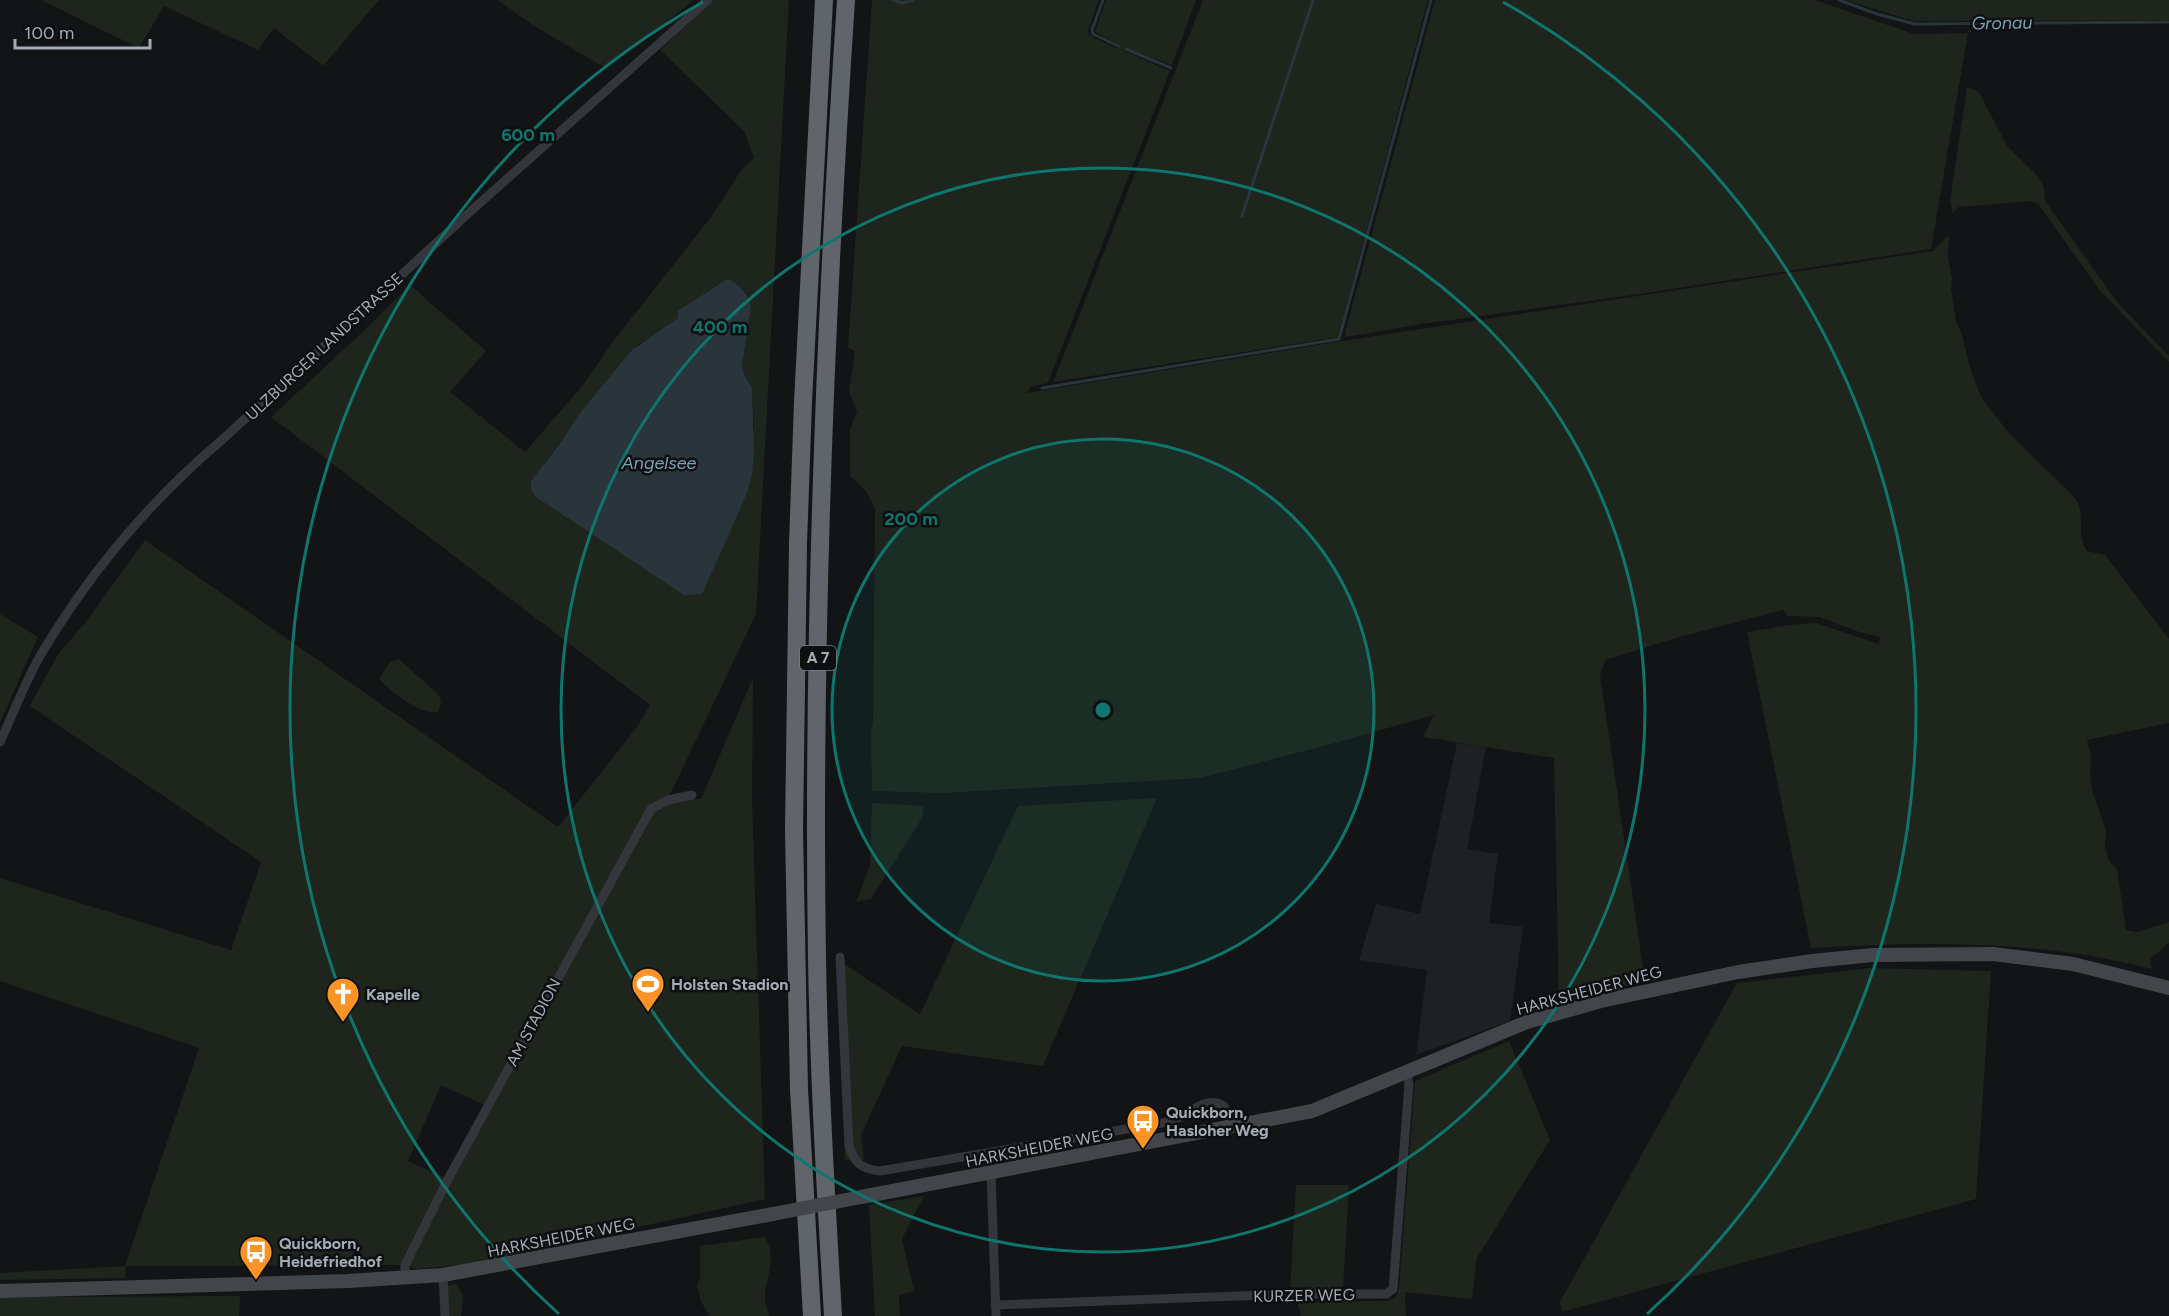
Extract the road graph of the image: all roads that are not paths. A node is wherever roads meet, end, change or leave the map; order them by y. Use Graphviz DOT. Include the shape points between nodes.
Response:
graph roads {
  1 [pos="708,0"];
  2 [pos="824,0"];
  3 [pos="846,0"];
  4 [pos="0,742"];
  5 [pos="692,795"];
  6 [pos="840,957"];
  7 [pos="2169,988"];
  8 [pos="1407,1073"];
  9 [pos="1230,1128"];
  10 [pos="991,1173"];
  11 [pos="443,1275"];
  12 [pos="405,1278"];
  13 [pos="0,1291"];
  14 [pos="995,1305"];
  15 [pos="445,1316"];
  16 [pos="812,1316"];
  17 [pos="833,1316"];
  18 [pos="996,1316"];
  1 -- 4 [label="street, ULZBURGER LANDSTRASSE" via="184,472 90,580 42,652"];
  2 -- 16 [label="highway, A 7" via="803,402 794,830 799,1089"];
  3 -- 17 [label="highway, A 7" via="825,402 818,670 820,1089"];
  5 -- 12 [label="street, AM STADION" via="668,800 651,809 448,1179 405,1265"];
  6 -- 9 [label="street" via="849,1146 858,1165 880,1171 1161,1123 1211,1102 1224,1106"];
  7 -- 8 [label="main road, HARKSHEIDER WEG" via="2073,964 1993,954 1873,955 1812,961 1668,986 1569,1010 1527,1022"];
  8 -- 9 [label="main road, HARKSHEIDER WEG" via="1312,1111"];
  8 -- 14 [label="street, KURZER WEG" via="1393,1289 1386,1294"];
  9 -- 10 [label="main road, HARKSHEIDER WEG"];
  10 -- 11 [label="main road, HARKSHEIDER WEG, bridge"];
  10 -- 14 [label="street"];
  11 -- 12 [label="main road, HARKSHEIDER WEG"];
  11 -- 15 [label="street"];
  12 -- 13 [label="main road, HARKSHEIDER WEG"];
  14 -- 18 [label="street"];
}
